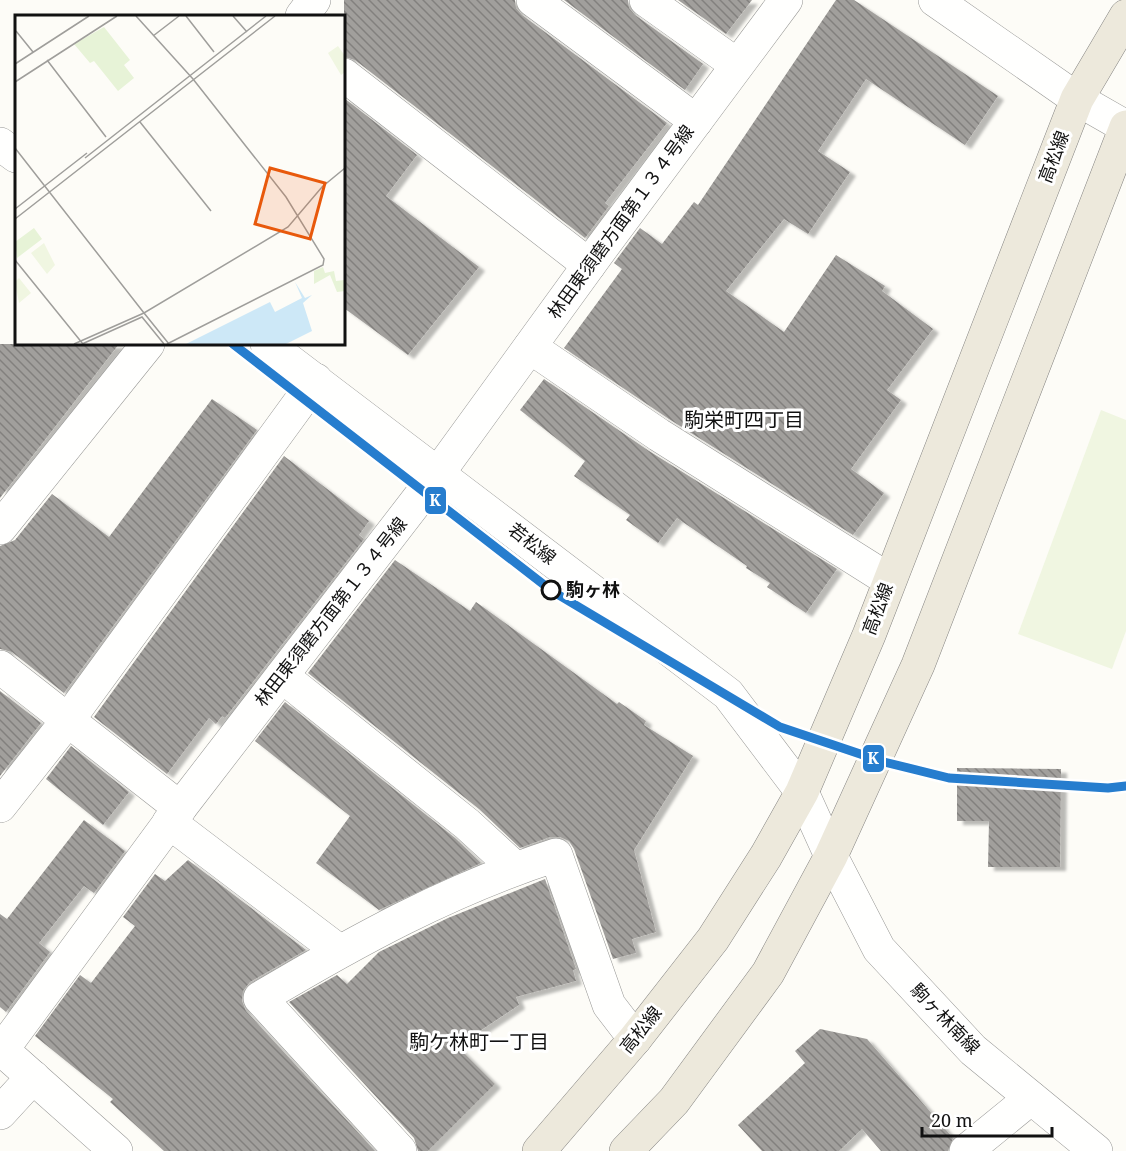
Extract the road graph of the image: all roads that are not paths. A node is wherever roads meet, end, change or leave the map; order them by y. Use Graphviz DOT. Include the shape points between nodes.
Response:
graph roads {
  1 [pos="314,0"];
  2 [pos="533,0"];
  3 [pos="646,0"];
  4 [pos="786,0"];
  5 [pos="935,0"];
  6 [pos="303,15"];
  7 [pos="1126,16"];
  8 [pos="736,65"];
  9 [pos="345,76"];
  10 [pos="1077,99"];
  11 [pos="696,121"];
  12 [pos="1126,127"];
  13 [pos="0,144"];
  14 [pos="15,155"];
  15 [pos="589,265"];
  16 [pos="147,345"];
  17 [pos="268,345"];
  18 [pos="530,347"];
  19 [pos="316,380"];
  20 [pos="440,472"];
  21 [pos="0,528"];
  22 [pos="889,580"];
  23 [pos="0,668"];
  24 [pos="282,676"];
  25 [pos="68,720"];
  26 [pos="802,792"];
  27 [pos="0,806"];
  28 [pos="174,815"];
  29 [pos="831,856"];
  30 [pos="514,868"];
  31 [pos="339,951"];
  32 [pos="635,1039"];
  33 [pos="1,1049"];
  34 [pos="33,1077"];
  35 [pos="1031,1098"];
  36 [pos="0,1113"];
  37 [pos="116,1151"];
  38 [pos="400,1151"];
  39 [pos="539,1151"];
  40 [pos="626,1151"];
  41 [pos="966,1151"];
  42 [pos="1096,1151"];
  1 -- 6 [label="street"];
  2 -- 11 [label="street"];
  3 -- 8 [label="street"];
  4 -- 8 [label="street, 林田東須磨方面第１３４号線"];
  5 -- 10 [label="street"];
  7 -- 10 [label="main road, 高松線"];
  8 -- 11 [label="street, 林田東須磨方面第１３４号線"];
  9 -- 15 [label="street"];
  10 -- 12 [label="street"];
  10 -- 22 [label="main road, 高松線"];
  11 -- 15 [label="street, 林田東須磨方面第１３４号線"];
  12 -- 29 [label="main road" via="918,665"];
  13 -- 14 [label="street"];
  15 -- 18 [label="street, 林田東須磨方面第１３４号線"];
  16 -- 21 [label="street"];
  17 -- 19 [label="street, 若松線"];
  18 -- 20 [label="street, 林田東須磨方面第１３４号線"];
  18 -- 22 [label="street" via="659,435"];
  19 -- 20 [label="street, 若松線"];
  19 -- 25 [label="street"];
  20 -- 24 [label="street, 林田東須磨方面第１３４号線"];
  20 -- 26 [label="street, 若松線" via="728,694"];
  22 -- 26 [label="main road, 高松線"];
  23 -- 25 [label="street"];
  24 -- 28 [label="street, 林田東須磨方面第１３４号線"];
  24 -- 30 [label="street" via="467,824"];
  25 -- 27 [label="street"];
  25 -- 28 [label="street"];
  26 -- 29 [label="street, 若松線"];
  26 -- 32 [label="main road, 高松線" via="713,939"];
  28 -- 31 [label="street"];
  28 -- 33 [label="street, 林田東須磨方面第１３４号線"];
  29 -- 35 [label="street, 駒ヶ林南線" via="879,950 973,1050"];
  29 -- 40 [label="main road" via="768,973 674,1101"];
  30 -- 31 [label="street" via="423,906"];
  30 -- 32 [label="street" via="556,855 609,1005"];
  31 -- 38 [label="street" via="260,998"];
  32 -- 39 [label="main road, 高松線"];
  33 -- 34 [label="street"];
  34 -- 36 [label="street"];
  34 -- 37 [label="street"];
  35 -- 41 [label="street"];
  35 -- 42 [label="street, 駒ヶ林南線"];
}
